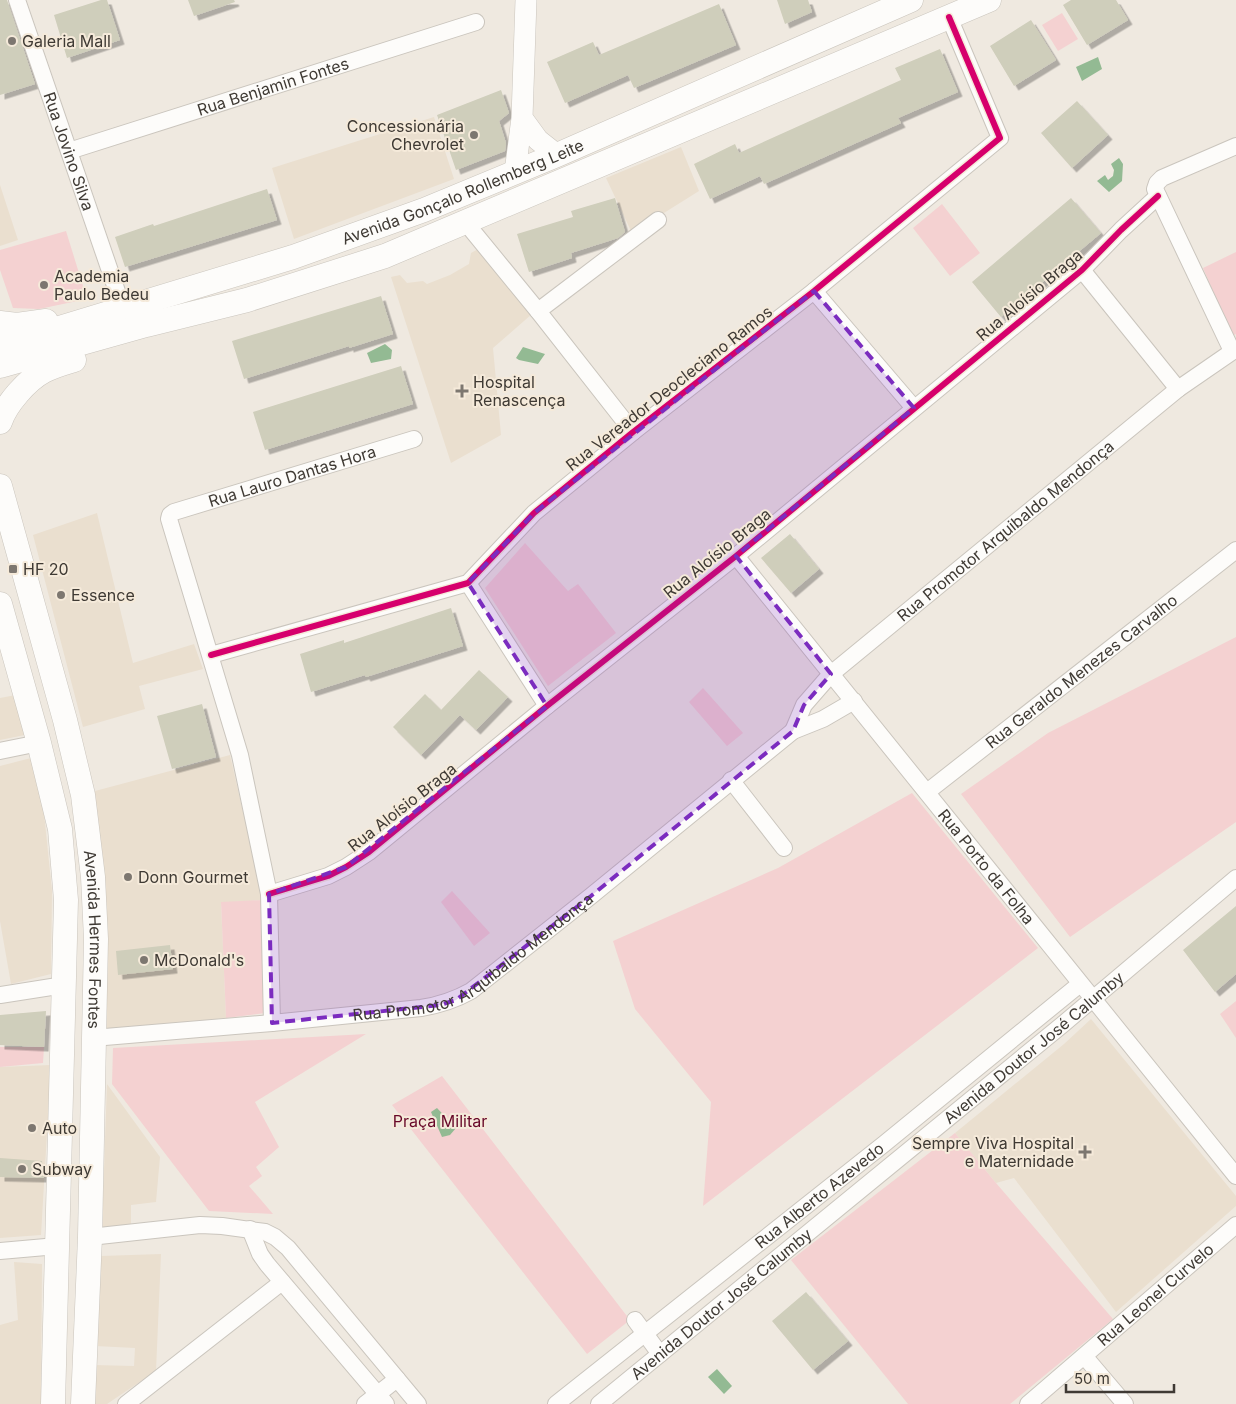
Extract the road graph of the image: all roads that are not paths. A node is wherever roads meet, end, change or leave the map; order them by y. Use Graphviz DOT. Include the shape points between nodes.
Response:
graph roads {
  1 [pos="17,0"];
  2 [pos="526,0"];
  3 [pos="911,0"];
  4 [pos="989,0"];
  5 [pos="949,17"];
  6 [pos="476,22"];
  7 [pos="522,118"];
  8 [pos="1236,146"];
  9 [pos="69,151"];
  10 [pos="557,155"];
  11 [pos="515,172"];
  12 [pos="1157,193"];
  13 [pos="658,220"];
  14 [pos="466,223"];
  15 [pos="1082,270"];
  16 [pos="814,290"];
  17 [pos="247,300"];
  18 [pos="137,310"];
  19 [pos="538,311"];
  20 [pos="0,322"];
  21 [pos="0,346"];
  22 [pos="1234,350"];
  23 [pos="0,366"];
  24 [pos="1178,388"];
  25 [pos="3,408"];
  26 [pos="914,408"];
  27 [pos="632,432"];
  28 [pos="414,439"];
  29 [pos="0,486"];
  30 [pos="1236,550"];
  31 [pos="736,556"];
  32 [pos="468,582"];
  33 [pos="0,604"];
  34 [pos="211,655"];
  35 [pos="832,674"];
  36 [pos="854,702"];
  37 [pos="547,706"];
  38 [pos="793,731"];
  39 [pos="39,743"];
  40 [pos="0,751"];
  41 [pos="731,780"];
  42 [pos="927,792"];
  43 [pos="784,848"];
  44 [pos="1236,878"];
  45 [pos="270,894"];
  46 [pos="1080,984"];
  47 [pos="64,985"];
  48 [pos="0,995"];
  49 [pos="1092,999"];
  50 [pos="1050,1009"];
  51 [pos="272,1023"];
  52 [pos="1062,1024"];
  53 [pos="93,1038"];
  54 [pos="884,1144"];
  55 [pos="897,1160"];
  56 [pos="1236,1176"];
  57 [pos="1236,1225"];
  58 [pos="250,1229"];
  59 [pos="90,1237"];
  60 [pos="58,1246"];
  61 [pos="0,1251"];
  62 [pos="282,1282"];
  63 [pos="635,1320"];
  64 [pos="645,1334"];
  65 [pos="660,1354"];
  66 [pos="1085,1356"];
  67 [pos="397,1379"];
  68 [pos="376,1401"];
  69 [pos="53,1404"];
  70 [pos="83,1404"];
  71 [pos="126,1404"];
  72 [pos="418,1404"];
  73 [pos="556,1404"];
  74 [pos="599,1404"];
  75 [pos="1028,1404"];
  76 [pos="1125,1404"];
  1 -- 9 [label="street, Rua Jovino Silva"];
  2 -- 7 [label="street"];
  3 -- 10 [label="main road, Avenida Gonçalo Rollemberg Leite"];
  4 -- 5 [label="main road, Avenida Gonçalo Rollemberg Leite"];
  5 -- 14 [label="main road, Avenida Gonçalo Rollemberg Leite"];
  5 -- 16 [label="street, Rua Vereador Deocleciano Ramos" via="1000,138"];
  6 -- 9 [label="street, Rua Benjamin Fontes"];
  7 -- 10 [label="street" via="538,140"];
  7 -- 11 [label="street"];
  8 -- 12 [label="street, Rua Aloísio Braga" via="1162,178 1157,183"];
  9 -- 18 [label="street, Rua Jovino Silva"];
  10 -- 11 [label="main road, Avenida Gonçalo Rollemberg Leite"];
  11 -- 18 [label="main road, Avenida Gonçalo Rollemberg Leite" via="424,210"];
  12 -- 15 [label="street, Rua Aloísio Braga"];
  12 -- 22 [label="street"];
  13 -- 19 [label="street"];
  14 -- 17 [label="main road, Avenida Gonçalo Rollemberg Leite" via="385,256"];
  14 -- 19 [label="street"];
  15 -- 24 [label="street"];
  15 -- 26 [label="street, Rua Aloísio Braga"];
  16 -- 26 [label="street"];
  16 -- 27 [label="street, Rua Vereador Deocleciano Ramos"];
  17 -- 18 [label="main road, Avenida Gonçalo Rollemberg Leite"];
  17 -- 25 [label="main road" via="194,324 45,370"];
  18 -- 20 [label="main road" via="17,325"];
  18 -- 21 [label="main road, Avenida Gonçalo Rollemberg Leite"];
  18 -- 23 [label="main road"];
  19 -- 27 [label="street"];
  22 -- 24 [label="street, Rua Promotor Arquibaldo Mendonça"];
  24 -- 35 [label="street, Rua Promotor Arquibaldo Mendonça"];
  26 -- 31 [label="street, Rua Aloísio Braga"];
  27 -- 32 [label="street, Rua Vereador Deocleciano Ramos" via="534,513"];
  28 -- 34 [label="street, Rua Lauro Dantas Hora" via="170,515"];
  29 -- 53 [label="main road, Avenida Hermes Fontes" via="83,795 93,877 96,939"];
  30 -- 42 [label="street, Rua Geraldo Menezes Carvalho"];
  31 -- 35 [label="street, Rua Porto da Folha"];
  31 -- 37 [label="street, Rua Aloísio Braga"];
  32 -- 34 [label="street"];
  32 -- 37 [label="street"];
  33 -- 39 [label="main road, Avenida Hermes Fontes"];
  34 -- 45 [label="street" via="240,755"];
  35 -- 36 [label="street, Rua Porto da Folha"];
  35 -- 38 [label="street, Rua Promotor Arquibaldo Mendonça" via="804,705"];
  36 -- 38 [label="street, Rua Promotor Arquibaldo Mendonça"];
  36 -- 42 [label="street, Rua Porto da Folha"];
  37 -- 45 [label="street, Rua Aloísio Braga" via="369,852 328,876"];
  38 -- 41 [label="street, Rua Promotor Arquibaldo Mendonça"];
  39 -- 40 [label="street"];
  39 -- 47 [label="main road, Avenida Hermes Fontes" via="60,829 66,900"];
  41 -- 43 [label="street"];
  41 -- 51 [label="street, Rua Promotor Arquibaldo Mendonça" via="591,896 456,1000 440,1005"];
  42 -- 46 [label="street, Rua Porto da Folha"];
  44 -- 49 [label="street, Avenida Doutor José Calumby"];
  45 -- 51 [label="street"];
  46 -- 49 [label="street, Rua Porto da Folha"];
  46 -- 50 [label="street, Rua Alberto Azevedo"];
  47 -- 48 [label="street"];
  47 -- 60 [label="main road, Avenida Hermes Fontes"];
  49 -- 52 [label="street, Avenida Doutor José Calumby"];
  49 -- 56 [label="street, Rua Porto da Folha"];
  50 -- 52 [label="street"];
  50 -- 54 [label="street, Rua Alberto Azevedo"];
  51 -- 53 [label="street, Rua Promotor Arquibaldo Mendonça"];
  52 -- 55 [label="street, Avenida Doutor José Calumby"];
  53 -- 59 [label="main road, Avenida Hermes Fontes"];
  54 -- 55 [label="street"];
  54 -- 64 [label="street, Rua Alberto Azevedo"];
  55 -- 65 [label="street, Avenida Doutor José Calumby"];
  57 -- 66 [label="street, Rua Leonel Curvelo"];
  58 -- 59 [label="street" via="200,1225"];
  58 -- 62 [label="street" via="260,1254"];
  58 -- 67 [label="street" via="275,1237 288,1248"];
  59 -- 70 [label="main road, Avenida Hermes Fontes"];
  60 -- 61 [label="street"];
  60 -- 69 [label="main road, Avenida Hermes Fontes"];
  62 -- 68 [label="street"];
  62 -- 71 [label="street"];
  63 -- 64 [label="street"];
  64 -- 65 [label="street"];
  64 -- 73 [label="street, Rua Alberto Azevedo"];
  65 -- 74 [label="street, Avenida Doutor José Calumby"];
  66 -- 75 [label="street, Rua Leonel Curvelo"];
  66 -- 76 [label="street"];
  67 -- 68 [label="street"];
  67 -- 72 [label="street"];
}
